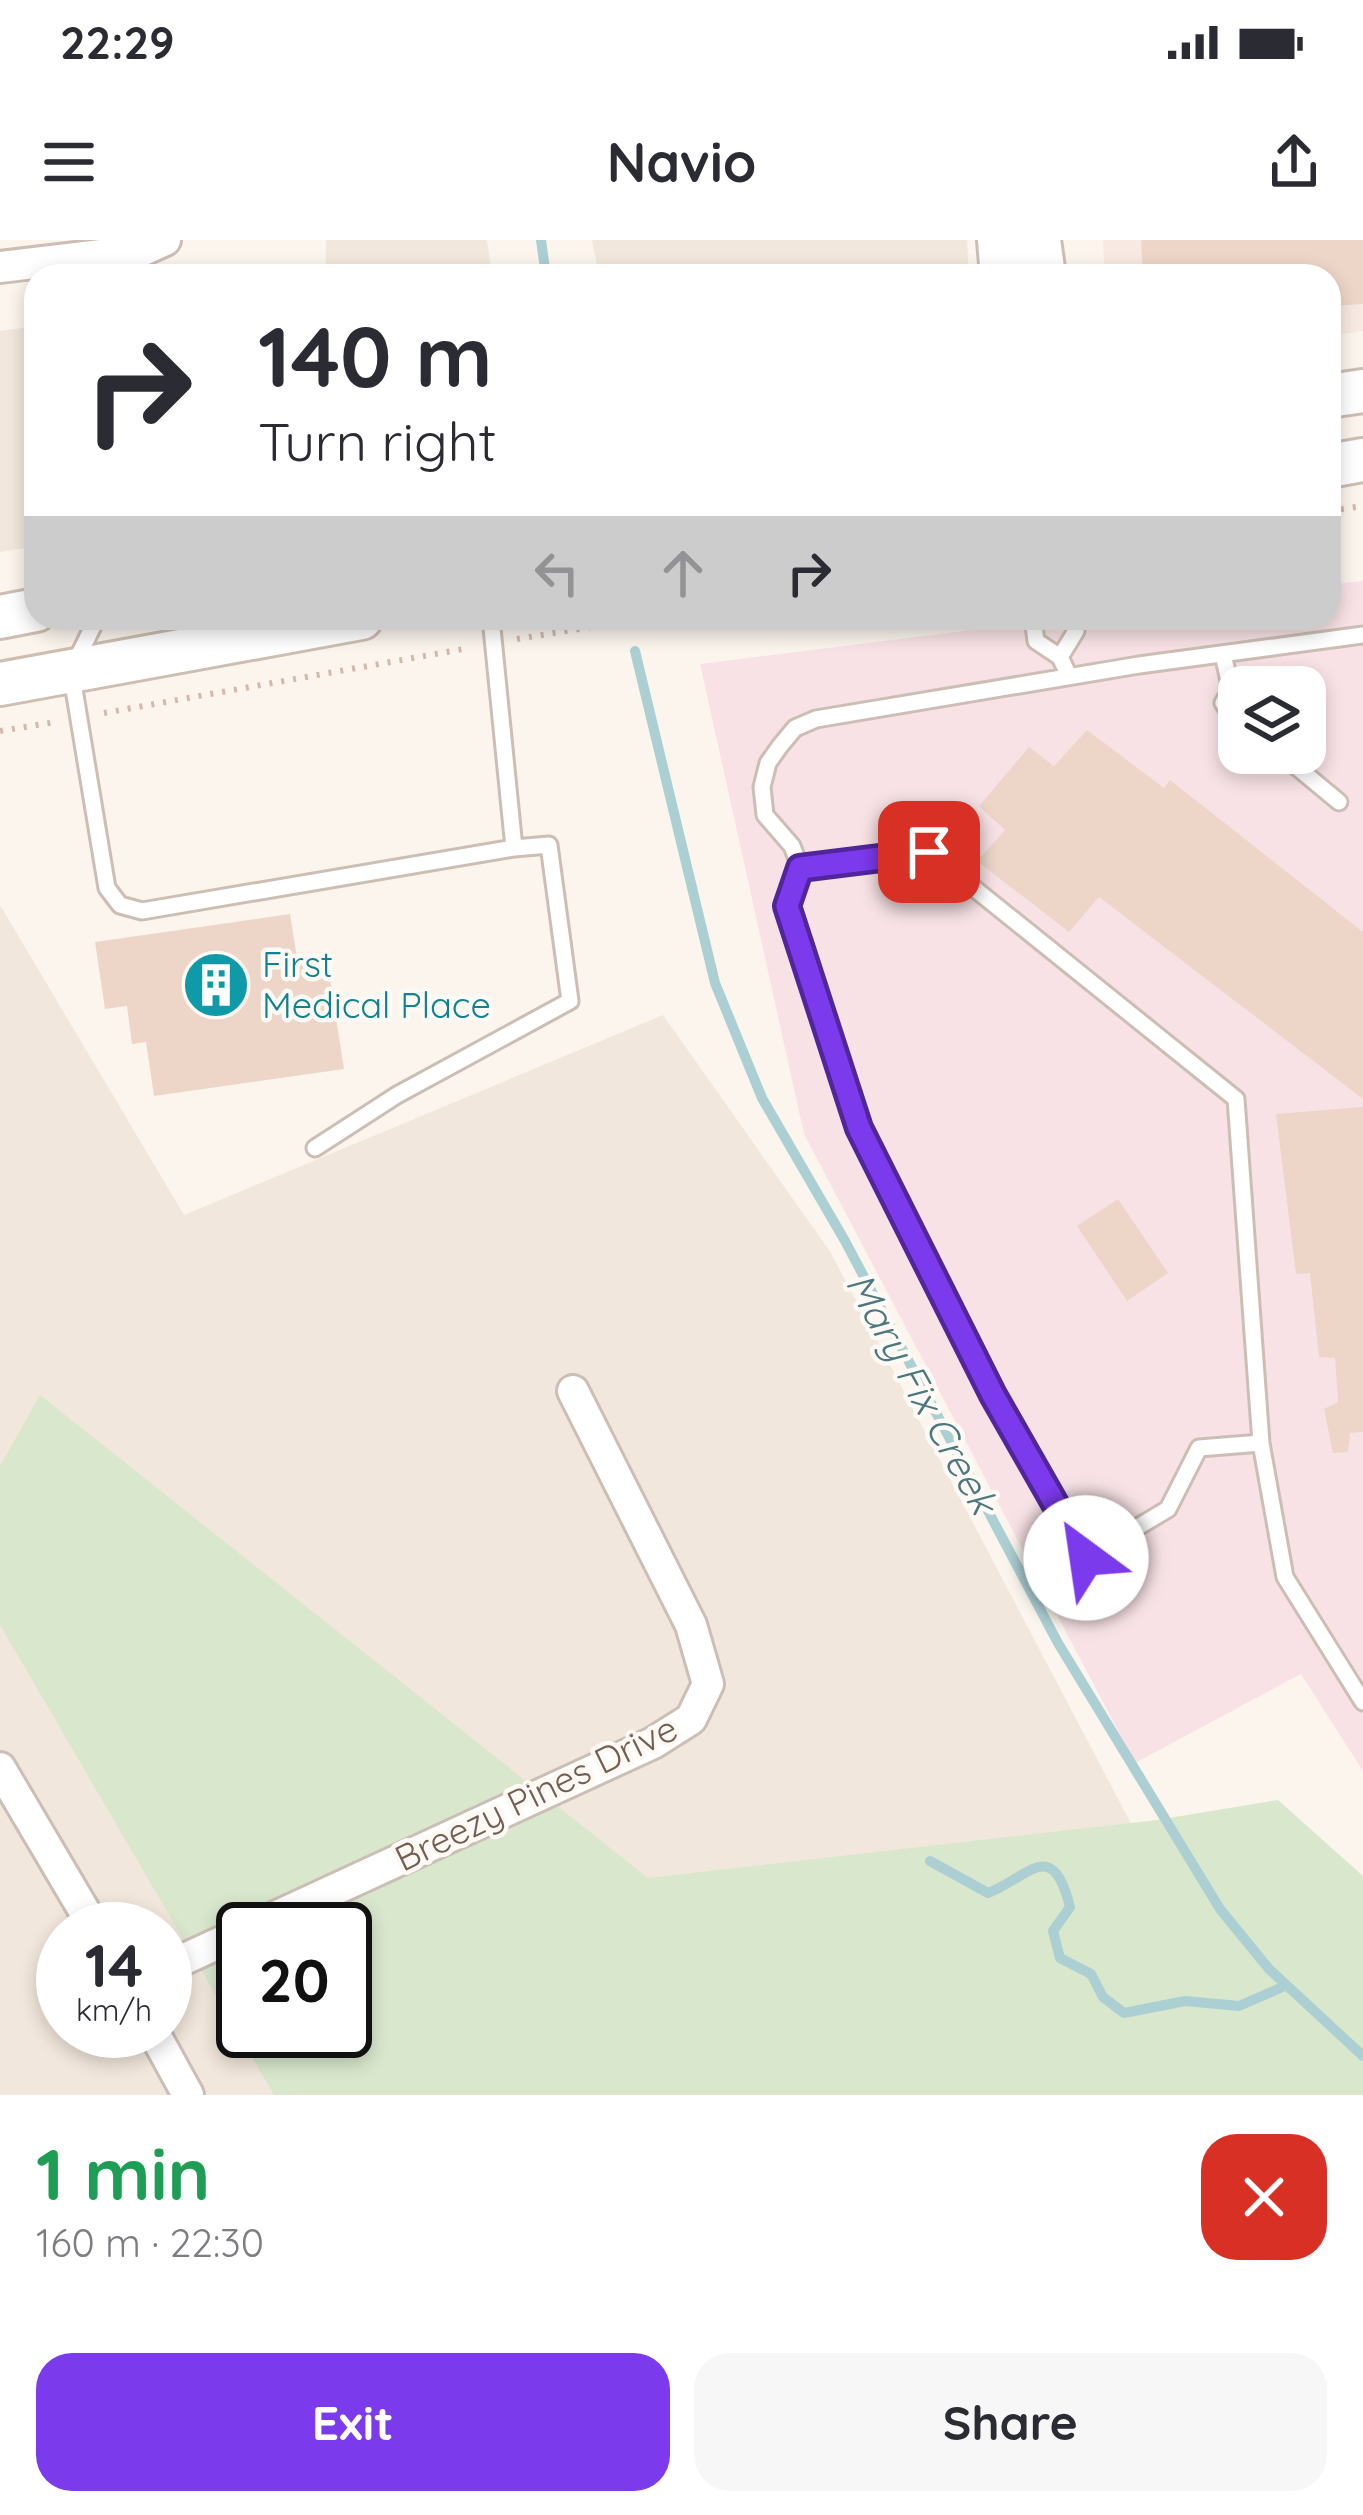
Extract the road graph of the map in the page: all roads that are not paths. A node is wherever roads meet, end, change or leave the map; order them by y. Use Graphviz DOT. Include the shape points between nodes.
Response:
graph roads {
  1 [pos="165,240"];
  2 [pos="25,264"];
  3 [pos="91,630"];
  4 [pos="295,630"];
  5 [pos="492,630"];
  6 [pos="1035,630"];
  7 [pos="1076,630"];
  8 [pos="1363,635"];
  9 [pos="1223,653"];
  10 [pos="1060,658"];
  11 [pos="1227,666"];
  12 [pos="71,671"];
  13 [pos="1069,676"];
  14 [pos="0,684"];
  15 [pos="1305,774"];
  16 [pos="1339,802"];
  17 [pos="514,848"];
  18 [pos="800,868"];
  19 [pos="315,1148"];
  20 [pos="573,1391"];
  21 [pos="1261,1443"];
  22 [pos="1363,1702"];
  23 [pos="0,1768"];
  24 [pos="32,1823"];
  25 [pos="0,1828"];
  26 [pos="79,1902"];
  27 [pos="307,1902"];
  28 [pos="168,2058"];
  29 [pos="188,2095"];
  1 -- 2 [label="street" via="143,250"];
  3 -- 12 [label="lane"];
  4 -- 12 [label="main road"];
  5 -- 17 [label="lane"];
  6 -- 10 [label="lane"];
  7 -- 10 [label="lane"];
  8 -- 9 [label="lane"];
  9 -- 11 [label="lane"];
  9 -- 13 [label="lane"];
  10 -- 13 [label="lane"];
  12 -- 14 [label="main road"];
  12 -- 17 [label="lane" via="107,888 120,905 142,911"];
  13 -- 18 [label="lane" via="795,728 768,763 762,787 765,815"];
  15 -- 16 [label="lane"];
  17 -- 19 [label="lane" via="549,845 570,1001"];
  18 -- 21 [label="lane" via="929,852 1236,1099"];
  18 -- 21 [label="lane" via="787,906 859,1128 983,1376 1086,1558 1168,1509 1199,1448"];
  20 -- 27 [label="street, Breezy Pines Drive" via="691,1624 708,1684 691,1719"];
  21 -- 22 [label="lane" via="1285,1577"];
  23 -- 24 [label="street"];
  24 -- 25 [label="street"];
  24 -- 26 [label="street"];
  28 -- 29 [label="street"];
}
